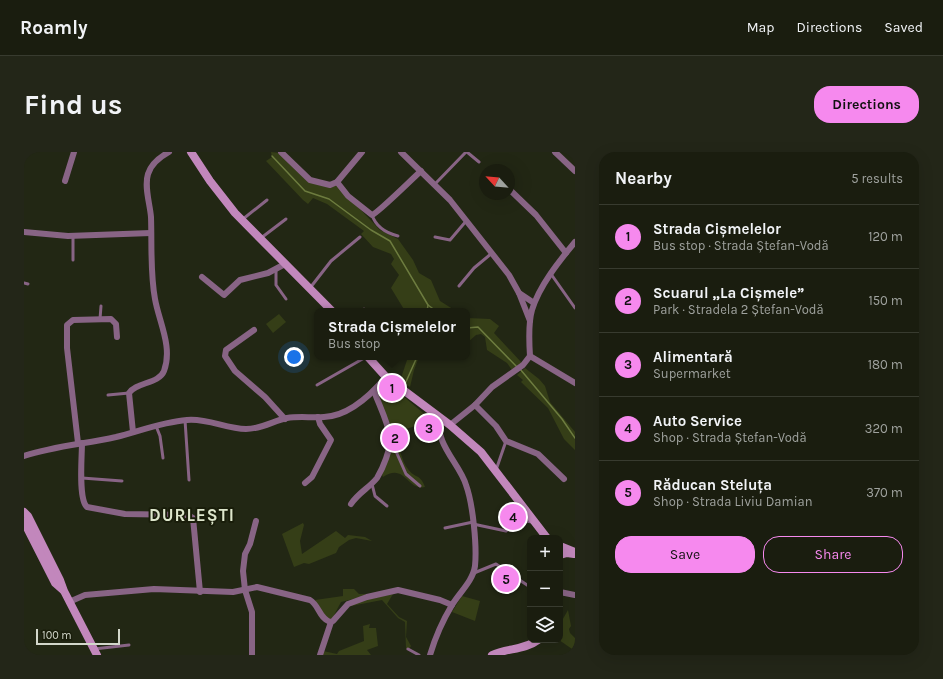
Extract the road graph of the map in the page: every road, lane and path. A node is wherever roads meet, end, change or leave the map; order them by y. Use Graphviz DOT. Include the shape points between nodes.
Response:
graph roads {
  1 [pos="74,152"];
  2 [pos="169,152"];
  3 [pos="191,152"];
  4 [pos="281,152"];
  5 [pos="362,152"];
  6 [pos="402,152"];
  7 [pos="467,152"];
  8 [pos="555,152"];
  9 [pos="479,162"];
  10 [pos="421,171"];
  11 [pos="575,171"];
  12 [pos="65,181"];
  13 [pos="336,182"];
  14 [pos="435,184"];
  15 [pos="515,196"];
  16 [pos="267,200"];
  17 [pos="372,215"];
  18 [pos="286,219"];
  19 [pos="467,220"];
  20 [pos="242,221"];
  21 [pos="24,232"];
  22 [pos="151,232"];
  23 [pos="73,236"];
  24 [pos="398,236"];
  25 [pos="360,237"];
  26 [pos="435,237"];
  27 [pos="260,239"];
  28 [pos="575,242"];
  29 [pos="492,253"];
  30 [pos="566,253"];
  31 [pos="73,260"];
  32 [pos="285,264"];
  33 [pos="276,269"];
  34 [pos="551,274"];
  35 [pos="202,277"];
  36 [pos="24,283"];
  37 [pos="28,284"];
  38 [pos="460,286"];
  39 [pos="310,288"];
  40 [pos="519,293"];
  41 [pos="286,299"];
  42 [pos="534,303"];
  43 [pos="102,306"];
  44 [pos="329,308"];
  45 [pos="575,308"];
  46 [pos="100,319"];
  47 [pos="530,321"];
  48 [pos="254,330"];
  49 [pos="117,337"];
  50 [pos="530,356"];
  51 [pos="362,360"];
  52 [pos="370,360"];
  53 [pos="386,378"];
  54 [pos="575,383"];
  55 [pos="317,386"];
  56 [pos="374,391"];
  57 [pos="129,393"];
  58 [pos="108,394"];
  59 [pos="475,404"];
  60 [pos="318,417"];
  61 [pos="285,419"];
  62 [pos="441,419"];
  63 [pos="185,420"];
  64 [pos="450,425"];
  65 [pos="156,426"];
  66 [pos="133,432"];
  67 [pos="390,437"];
  68 [pos="506,441"];
  69 [pos="80,443"];
  70 [pos="24,456"];
  71 [pos="163,458"];
  72 [pos="496,470"];
  73 [pos="82,478"];
  74 [pos="564,479"];
  75 [pos="189,480"];
  76 [pos="122,481"];
  77 [pos="305,483"];
  78 [pos="372,484"];
  79 [pos="420,486"];
  80 [pos="351,504"];
  81 [pos="386,506"];
  82 [pos="24,512"];
  83 [pos="256,521"];
  84 [pos="24,522"];
  85 [pos="535,522"];
  86 [pos="473,523"];
  87 [pos="445,528"];
  88 [pos="545,535"];
  89 [pos="563,547"];
  90 [pos="575,553"];
  91 [pos="563,554"];
  92 [pos="472,574"];
  93 [pos="527,585"];
  94 [pos="245,590"];
  95 [pos="64,591"];
  96 [pos="200,592"];
  97 [pos="563,593"];
  98 [pos="575,595"];
  99 [pos="69,602"];
  100 [pos="452,605"];
  101 [pos="331,622"];
  102 [pos="534,643"];
  103 [pos="129,645"];
  104 [pos="408,649"];
  105 [pos="96,652"];
  106 [pos="252,655"];
  107 [pos="320,655"];
  108 [pos="419,655"];
  109 [pos="430,655"];
  110 [pos="492,655"];
  1 -- 12 [label="street"];
  2 -- 22 [label="street" via="155,163 148,175"];
  3 -- 20 [label="street" via="223,199"];
  4 -- 13 [label="street" via="310,180 328,185"];
  5 -- 13 [label="street"];
  6 -- 10 [label="street"];
  7 -- 9 [label="lane"];
  7 -- 14 [label="lane"];
  8 -- 11 [label="street"];
  10 -- 14 [label="street"];
  10 -- 17 [label="street"];
  13 -- 17 [label="street" via="348,196"];
  14 -- 19 [label="street"];
  15 -- 30 [label="street" via="536,215"];
  16 -- 20 [label="lane"];
  17 -- 24 [label="lane" via="376,225"];
  18 -- 27 [label="lane"];
  19 -- 26 [label="lane" via="450,240"];
  19 -- 29 [label="street"];
  20 -- 27 [label="street"];
  21 -- 23 [label="street"];
  22 -- 23 [label="street"];
  22 -- 57 [label="street" via="152,282 166,339 166,363 160,376 133,388"];
  23 -- 31 [label="lane"];
  25 -- 39 [label="lane" via="331,261"];
  27 -- 32 [label="street"];
  28 -- 30 [label="street"];
  29 -- 38 [label="lane" via="474,268"];
  29 -- 40 [label="street"];
  30 -- 34 [label="street"];
  32 -- 33 [label="street"];
  32 -- 39 [label="street"];
  33 -- 35 [label="street" via="240,280 224,295"];
  33 -- 41 [label="lane" via="276,285"];
  34 -- 42 [label="street"];
  34 -- 45 [label="lane"];
  36 -- 37 [label="lane"];
  39 -- 44 [label="street"];
  40 -- 42 [label="street"];
  40 -- 47 [label="street"];
  42 -- 47 [label="street"];
  43 -- 46 [label="lane"];
  46 -- 49 [label="street" via="114,320"];
  46 -- 69 [label="street" via="73,320 67,325 67,355"];
  47 -- 50 [label="street"];
  48 -- 61 [label="street" via="226,350 225,356 235,371 265,397"];
  50 -- 54 [label="street"];
  50 -- 59 [label="street" via="523,365 492,387"];
  51 -- 55 [label="lane"];
  52 -- 53 [label="street"];
  53 -- 56 [label="street"];
  53 -- 62 [label="street"];
  56 -- 60 [label="street" via="350,409"];
  56 -- 67 [label="street"];
  57 -- 58 [label="lane"];
  57 -- 66 [label="street"];
  59 -- 64 [label="street"];
  59 -- 68 [label="street"];
  60 -- 61 [label="street"];
  60 -- 77 [label="street" via="331,440 312,477"];
  61 -- 63 [label="street" via="267,426 246,429 199,419"];
  62 -- 64 [label="street"];
  62 -- 86 [label="street" via="440,432 445,446 467,486"];
  63 -- 65 [label="street"];
  63 -- 75 [label="lane"];
  64 -- 72 [label="street" via="481,452"];
  65 -- 66 [label="street"];
  65 -- 71 [label="lane"];
  66 -- 69 [label="street"];
  67 -- 78 [label="street" via="382,468"];
  67 -- 79 [label="lane" via="406,474"];
  68 -- 72 [label="lane"];
  68 -- 74 [label="street" via="538,454"];
  69 -- 70 [label="street"];
  69 -- 73 [label="street"];
  72 -- 85 [label="street"];
  73 -- 76 [label="lane"];
  73 -- 96 [label="street" via="84,504 87,507 131,514 188,515 193,518"];
  78 -- 80 [label="street"];
  78 -- 81 [label="lane" via="375,496"];
  82 -- 95 [label="street"];
  83 -- 94 [label="street" via="244,560"];
  84 -- 95 [label="street" via="55,583"];
  85 -- 86 [label="lane" via="519,520 506,531"];
  85 -- 88 [label="street"];
  86 -- 87 [label="lane"];
  86 -- 92 [label="street" via="475,561"];
  89 -- 90 [label="street"];
  90 -- 91 [label="street"];
  92 -- 93 [label="lane" via="496,564"];
  92 -- 100 [label="street"];
  94 -- 96 [label="street"];
  94 -- 101 [label="street" via="261,587 310,600 315,603 324,619"];
  94 -- 106 [label="street" via="252,612"];
  95 -- 99 [label="street"];
  96 -- 99 [label="street" via="154,589 85,595"];
  97 -- 98 [label="street"];
  99 -- 105 [label="street"];
  100 -- 101 [label="street" via="398,590 348,604"];
  100 -- 109 [label="street"];
  101 -- 107 [label="street"];
  102 -- 110 [label="street"];
  103 -- 105 [label="lane"];
  104 -- 108 [label="lane"];
}
